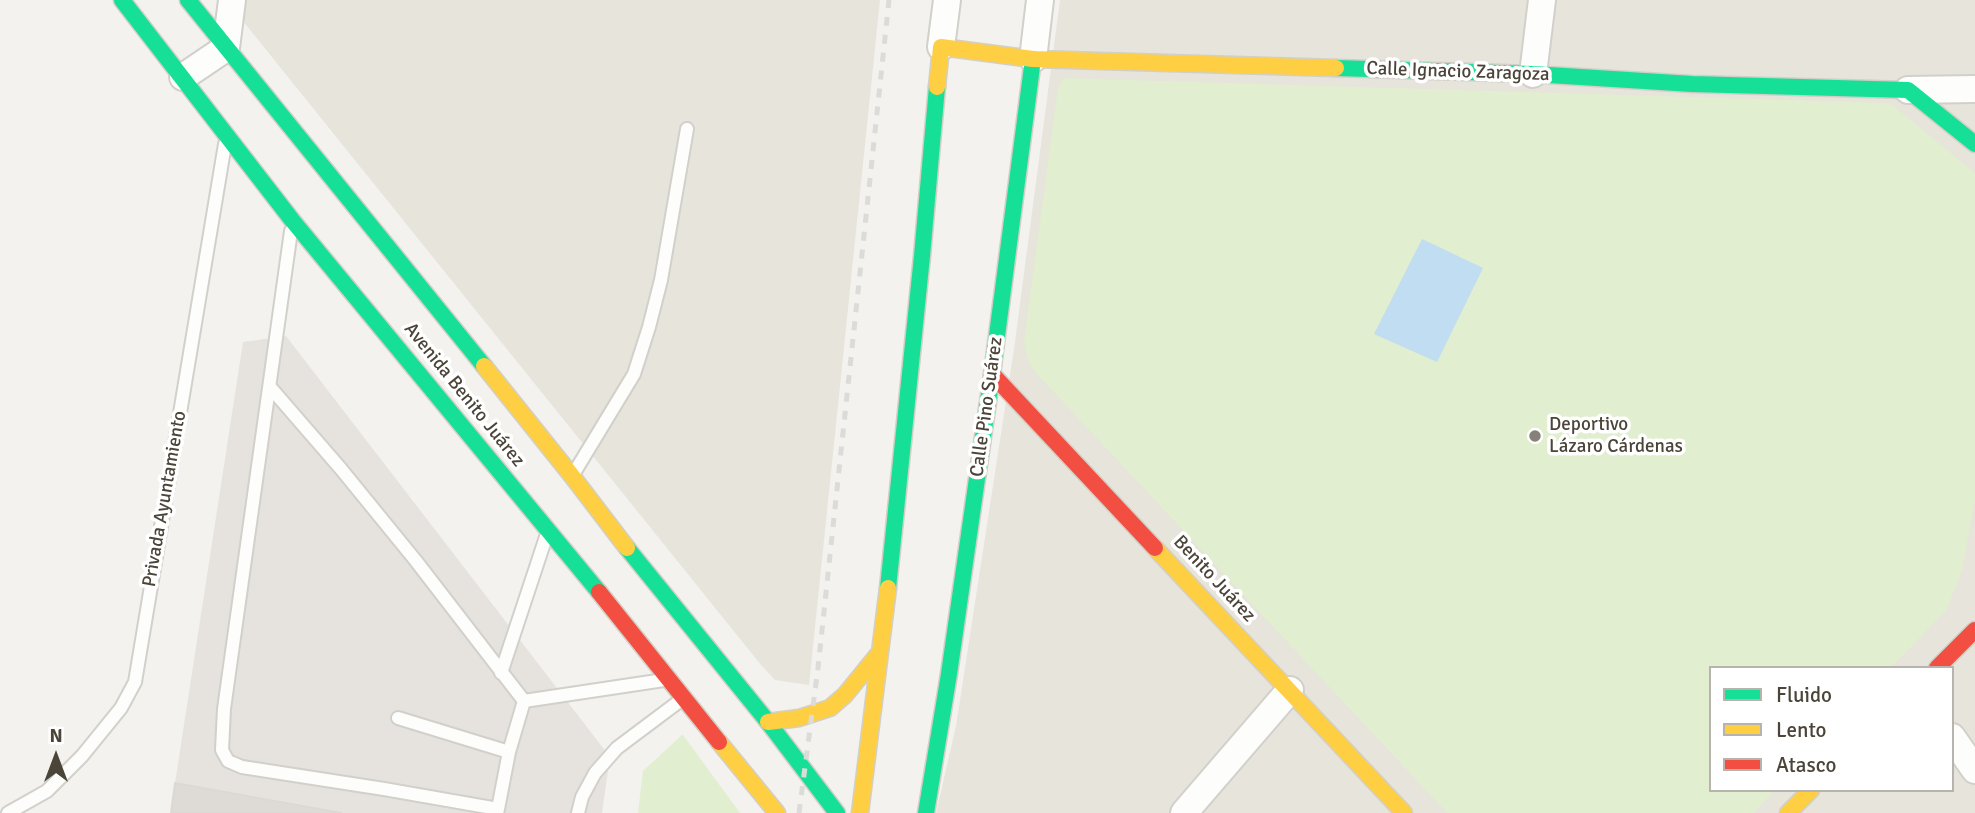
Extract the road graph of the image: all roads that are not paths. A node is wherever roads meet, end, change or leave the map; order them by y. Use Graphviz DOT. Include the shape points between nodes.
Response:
graph roads {
  1 [pos="122,0"];
  2 [pos="188,0"];
  3 [pos="232,0"];
  4 [pos="947,0"];
  5 [pos="1040,0"];
  6 [pos="1542,0"];
  7 [pos="942,47"];
  8 [pos="226,48"];
  9 [pos="1032,59"];
  10 [pos="1533,74"];
  11 [pos="183,77"];
  12 [pos="1975,89"];
  13 [pos="1908,90"];
  14 [pos="687,129"];
  15 [pos="227,134"];
  16 [pos="1975,144"];
  17 [pos="292,220"];
  18 [pos="992,374"];
  19 [pos="270,387"];
  20 [pos="572,476"];
  21 [pos="548,530"];
  22 [pos="1975,630"];
  23 [pos="881,651"];
  24 [pos="1939,666"];
  25 [pos="501,673"];
  26 [pos="669,679"];
  27 [pos="1290,690"];
  28 [pos="684,698"];
  29 [pos="524,701"];
  30 [pos="398,718"];
  31 [pos="768,722"];
  32 [pos="1954,740"];
  33 [pos="509,752"];
  34 [pos="1975,770"];
  35 [pos="1809,792"];
  36 [pos="497,811"];
  37 [pos="8,813"];
  38 [pos="578,813"];
  39 [pos="777,813"];
  40 [pos="837,813"];
  41 [pos="860,813"];
  42 [pos="926,813"];
  43 [pos="1184,813"];
  44 [pos="1404,813"];
  45 [pos="1788,813"];
  1 -- 11 [label="main road, Avenida Benito Juárez"];
  2 -- 8 [label="main road, Avenida Benito Juárez"];
  3 -- 8 [label="street"];
  4 -- 7 [label="street"];
  5 -- 9 [label="street, Calle Pino Suárez"];
  6 -- 10 [label="street"];
  7 -- 9 [label="main road, Calle Ignacio Zaragoza"];
  7 -- 23 [label="main road"];
  8 -- 11 [label="street"];
  8 -- 20 [label="main road, Avenida Benito Juárez"];
  9 -- 10 [label="main road, Calle Ignacio Zaragoza"];
  9 -- 18 [label="main road, Calle Pino Suárez"];
  10 -- 13 [label="main road, Calle Ignacio Zaragoza"];
  11 -- 15 [label="main road, Avenida Benito Juárez"];
  12 -- 13 [label="street, Calle Ignacio Zaragoza"];
  13 -- 16 [label="main road"];
  14 -- 20 [label="lane" via="661,280 634,374"];
  15 -- 17 [label="main road, Avenida Benito Juárez"];
  15 -- 37 [label="lane, Privada Ayuntamiento" via="135,682 121,708 82,756 47,791"];
  17 -- 19 [label="lane"];
  17 -- 21 [label="main road, Avenida Benito Juárez"];
  18 -- 27 [label="main road, Benito Juárez"];
  18 -- 42 [label="main road, Calle Pino Suárez"];
  19 -- 25 [label="lane" via="416,561"];
  19 -- 36 [label="lane" via="222,750 228,761 242,767"];
  20 -- 31 [label="main road, Avenida Benito Juárez"];
  21 -- 25 [label="lane"];
  21 -- 26 [label="main road, Avenida Benito Juárez"];
  22 -- 24 [label="main road"];
  23 -- 31 [label="main road" via="830,708"];
  23 -- 41 [label="main road"];
  25 -- 29 [label="lane"];
  26 -- 28 [label="main road, Avenida Benito Juárez"];
  26 -- 29 [label="lane"];
  27 -- 43 [label="street"];
  27 -- 44 [label="main road, Benito Juárez"];
  28 -- 38 [label="lane" via="617,748 595,773"];
  28 -- 39 [label="main road, Avenida Benito Juárez"];
  29 -- 33 [label="lane"];
  30 -- 33 [label="lane"];
  31 -- 40 [label="main road, Avenida Benito Juárez"];
  32 -- 34 [label="street"];
  33 -- 36 [label="lane"];
  35 -- 45 [label="main road"];
}
